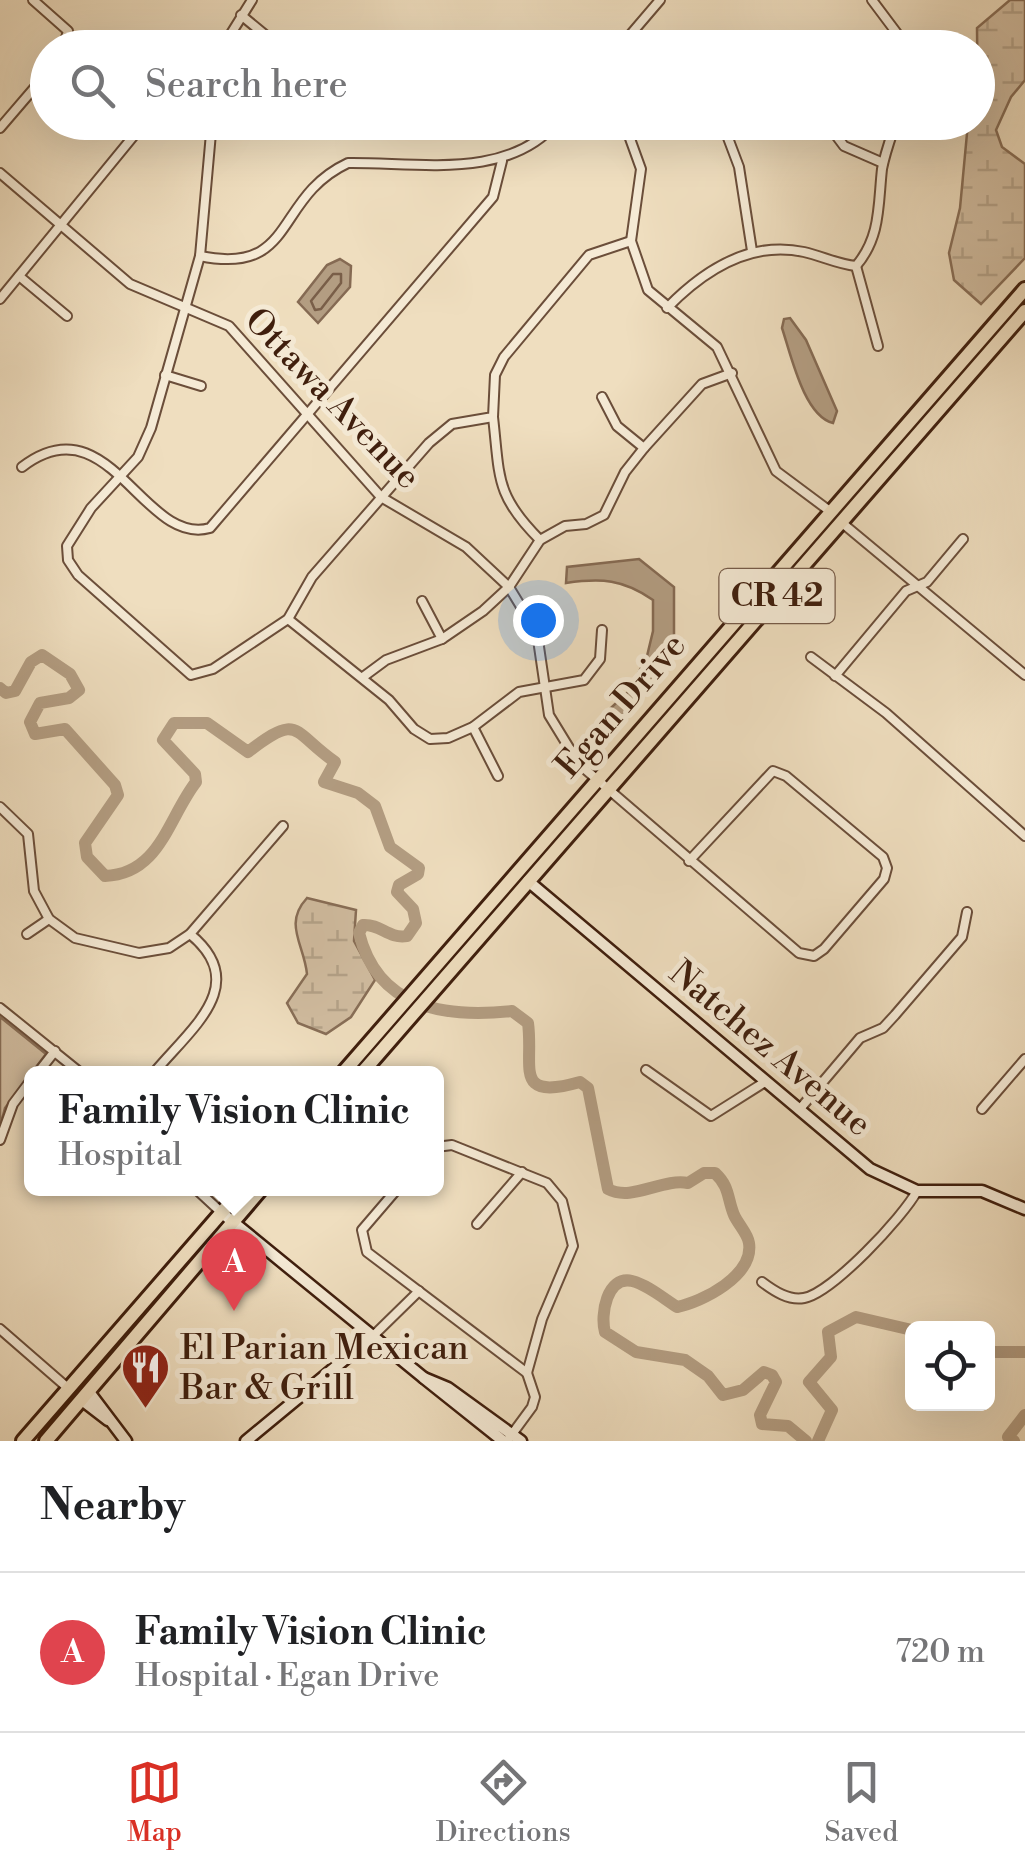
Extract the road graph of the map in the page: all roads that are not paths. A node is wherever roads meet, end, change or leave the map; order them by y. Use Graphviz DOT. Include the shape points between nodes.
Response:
graph roads {
  1 [pos="33,0"];
  2 [pos="252,0"];
  3 [pos="660,0"];
  4 [pos="872,0"];
  5 [pos="240,15"];
  6 [pos="67,30"];
  7 [pos="232,30"];
  8 [pos="259,30"];
  9 [pos="634,30"];
  10 [pos="895,30"];
  11 [pos="30,93"];
  12 [pos="0,128"];
  13 [pos="130,140"];
  14 [pos="210,140"];
  15 [pos="539,140"];
  16 [pos="631,140"];
  17 [pos="728,140"];
  18 [pos="840,140"];
  19 [pos="890,140"];
  20 [pos="502,161"];
  21 [pos="883,163"];
  22 [pos="0,173"];
  23 [pos="60,224"];
  24 [pos="631,241"];
  25 [pos="752,251"];
  26 [pos="200,256"];
  27 [pos="856,266"];
  28 [pos="19,276"];
  29 [pos="1025,289"];
  30 [pos="0,300"];
  31 [pos="186,307"];
  32 [pos="667,308"];
  33 [pos="1025,312"];
  34 [pos="67,316"];
  35 [pos="878,346"];
  36 [pos="732,372"];
  37 [pos="166,375"];
  38 [pos="201,386"];
  39 [pos="602,398"];
  40 [pos="308,416"];
  41 [pos="493,417"];
  42 [pos="644,448"];
  43 [pos="22,467"];
  44 [pos="122,479"];
  45 [pos="381,497"];
  46 [pos="836,517"];
  47 [pos="963,539"];
  48 [pos="540,540"];
  49 [pos="919,586"];
  50 [pos="508,587"];
  51 [pos="422,602"];
  52 [pos="288,619"];
  53 [pos="602,630"];
  54 [pos="442,639"];
  55 [pos="811,657"];
  56 [pos="1025,675"];
  57 [pos="835,676"];
  58 [pos="363,677"];
  59 [pos="542,690"];
  60 [pos="473,727"];
  61 [pos="498,776"];
  62 [pos="596,781"];
  63 [pos="607,790"];
  64 [pos="0,807"];
  65 [pos="283,826"];
  66 [pos="1025,836"];
  67 [pos="689,861"];
  68 [pos="528,881"];
  69 [pos="967,912"];
  70 [pos="49,919"];
  71 [pos="27,934"];
  72 [pos="190,934"];
  73 [pos="0,1008"];
  74 [pos="54,1051"];
  75 [pos="1023,1064"];
  76 [pos="43,1066"];
  77 [pos="72,1066"];
  78 [pos="160,1066"];
  79 [pos="349,1066"];
  80 [pos="368,1066"];
  81 [pos="646,1070"];
  82 [pos="765,1082"];
  83 [pos="24,1090"];
  84 [pos="982,1109"];
  85 [pos="798,1110"];
  86 [pos="0,1140"];
  87 [pos="444,1146"];
  88 [pos="522,1172"];
  89 [pos="917,1191"];
  90 [pos="204,1196"];
  91 [pos="239,1196"];
  92 [pos="252,1196"];
  93 [pos="391,1196"];
  94 [pos="1025,1209"];
  95 [pos="227,1217"];
  96 [pos="477,1224"];
  97 [pos="762,1282"];
  98 [pos="419,1291"];
  99 [pos="151,1294"];
  100 [pos="0,1329"];
  101 [pos="10,1334"];
  102 [pos="373,1336"];
  103 [pos="0,1346"];
  104 [pos="528,1372"];
  105 [pos="68,1389"];
  106 [pos="86,1396"];
  107 [pos="511,1439"];
  108 [pos="23,1441"];
  109 [pos="43,1441"];
  110 [pos="126,1441"];
  111 [pos="246,1441"];
  1 -- 6 [label="street"];
  2 -- 5 [label="street"];
  3 -- 9 [label="street"];
  4 -- 10 [label="street"];
  5 -- 7 [label="street"];
  5 -- 8 [label="street"];
  11 -- 12 [label="street"];
  13 -- 23 [label="street"];
  14 -- 26 [label="street"];
  15 -- 20 [label="street"];
  16 -- 24 [label="street" via="641,169"];
  17 -- 25 [label="street" via="740,167"];
  18 -- 21 [label="street"];
  19 -- 21 [label="street"];
  20 -- 26 [label="street" via="348,163 307,191 264,254 224,261"];
  20 -- 40 [label="street" via="493,197"];
  21 -- 27 [label="street" via="876,233"];
  22 -- 23 [label="street, Ottawa Avenue"];
  23 -- 28 [label="street"];
  23 -- 31 [label="street, Ottawa Avenue" via="130,284"];
  24 -- 32 [label="street" via="648,290"];
  24 -- 41 [label="street" via="589,255 504,357 495,376"];
  25 -- 27 [label="street" via="801,251"];
  25 -- 32 [label="street" via="694,280"];
  26 -- 31 [label="street"];
  27 -- 35 [label="street"];
  28 -- 30 [label="street"];
  28 -- 34 [label="street"];
  29 -- 46 [label="highway, Egan Drive / CR 42"];
  31 -- 37 [label="street"];
  31 -- 40 [label="street, Ottawa Avenue" via="229,326"];
  32 -- 36 [label="street" via="717,348"];
  33 -- 46 [label="highway, Egan Drive / CR 42"];
  36 -- 42 [label="street" via="702,384"];
  36 -- 46 [label="street" via="776,472"];
  37 -- 38 [label="street"];
  37 -- 44 [label="street" via="151,428"];
  39 -- 42 [label="street" via="617,426"];
  40 -- 44 [label="street" via="221,520 198,532 183,529"];
  40 -- 45 [label="street, Ottawa Avenue"];
  41 -- 45 [label="street" via="452,424"];
  41 -- 48 [label="street" via="509,509"];
  42 -- 48 [label="street" via="604,515"];
  43 -- 44 [label="street" via="62,446 85,452"];
  44 -- 52 [label="street" via="91,508 67,546 68,560 191,675 214,669"];
  45 -- 50 [label="street, Ottawa Avenue" via="466,547"];
  45 -- 52 [label="street" via="312,577"];
  46 -- 49 [label="street"];
  46 -- 62 [label="highway, Egan Drive / CR 42"];
  46 -- 63 [label="highway, Egan Drive / CR 42"];
  47 -- 49 [label="street"];
  48 -- 50 [label="street"];
  49 -- 56 [label="street"];
  49 -- 57 [label="street" via="906,591"];
  50 -- 54 [label="street"];
  50 -- 59 [label="street, Ottawa Avenue" via="537,633"];
  51 -- 54 [label="street"];
  52 -- 58 [label="street"];
  53 -- 59 [label="street" via="600,659 591,674"];
  54 -- 58 [label="street" via="386,660"];
  55 -- 57 [label="street"];
  57 -- 66 [label="street"];
  58 -- 60 [label="street" via="430,739"];
  59 -- 60 [label="street" via="510,696"];
  59 -- 62 [label="street, Ottawa Avenue" via="556,733"];
  60 -- 61 [label="street"];
  62 -- 63 [label="street, Ottawa Avenue"];
  62 -- 79 [label="highway, Egan Drive / CR 42"];
  63 -- 67 [label="street, Ottawa Avenue"];
  63 -- 68 [label="highway, Egan Drive / CR 42"];
  64 -- 70 [label="street" via="28,834 34,891"];
  65 -- 72 [label="street"];
  67 -- 67 [label="street, Ottawa Avenue" via="799,953 814,956 887,868 869,846 772,771"];
  68 -- 80 [label="highway, Egan Drive / CR 42"];
  68 -- 82 [label="street, Natchez Avenue"];
  69 -- 85 [label="street" via="962,937 883,1028 860,1038"];
  70 -- 71 [label="street"];
  70 -- 72 [label="street" via="74,938 139,953 168,948"];
  72 -- 78 [label="street" via="214,959 220,979 212,1002"];
  73 -- 74 [label="street"];
  74 -- 76 [label="street"];
  74 -- 77 [label="street"];
  75 -- 84 [label="street"];
  81 -- 82 [label="street" via="711,1116"];
  82 -- 85 [label="street, Natchez Avenue"];
  83 -- 86 [label="street"];
  85 -- 89 [label="street, Natchez Avenue" via="870,1169"];
  87 -- 88 [label="street"];
  88 -- 96 [label="street"];
  88 -- 104 [label="street" via="558,1194 573,1246"];
  89 -- 94 [label="street, Natchez Avenue" via="966,1189"];
  89 -- 97 [label="street" via="871,1248 818,1294 799,1299"];
  90 -- 95 [label="street"];
  91 -- 95 [label="highway"];
  92 -- 95 [label="highway"];
  93 -- 98 [label="street" via="362,1230 366,1252"];
  95 -- 99 [label="highway"];
  95 -- 102 [label="street"];
  95 -- 106 [label="highway"];
  98 -- 102 [label="street"];
  98 -- 104 [label="street"];
  99 -- 105 [label="highway"];
  99 -- 106 [label="highway" via="87,1380"];
  100 -- 101 [label="street"];
  101 -- 103 [label="street"];
  101 -- 105 [label="street"];
  102 -- 107 [label="street"];
  102 -- 111 [label="street"];
  104 -- 107 [label="street" via="532,1407"];
  105 -- 108 [label="highway"];
  105 -- 109 [label="highway" via="70,1400"];
  106 -- 109 [label="highway"];
  106 -- 110 [label="street"];
}
